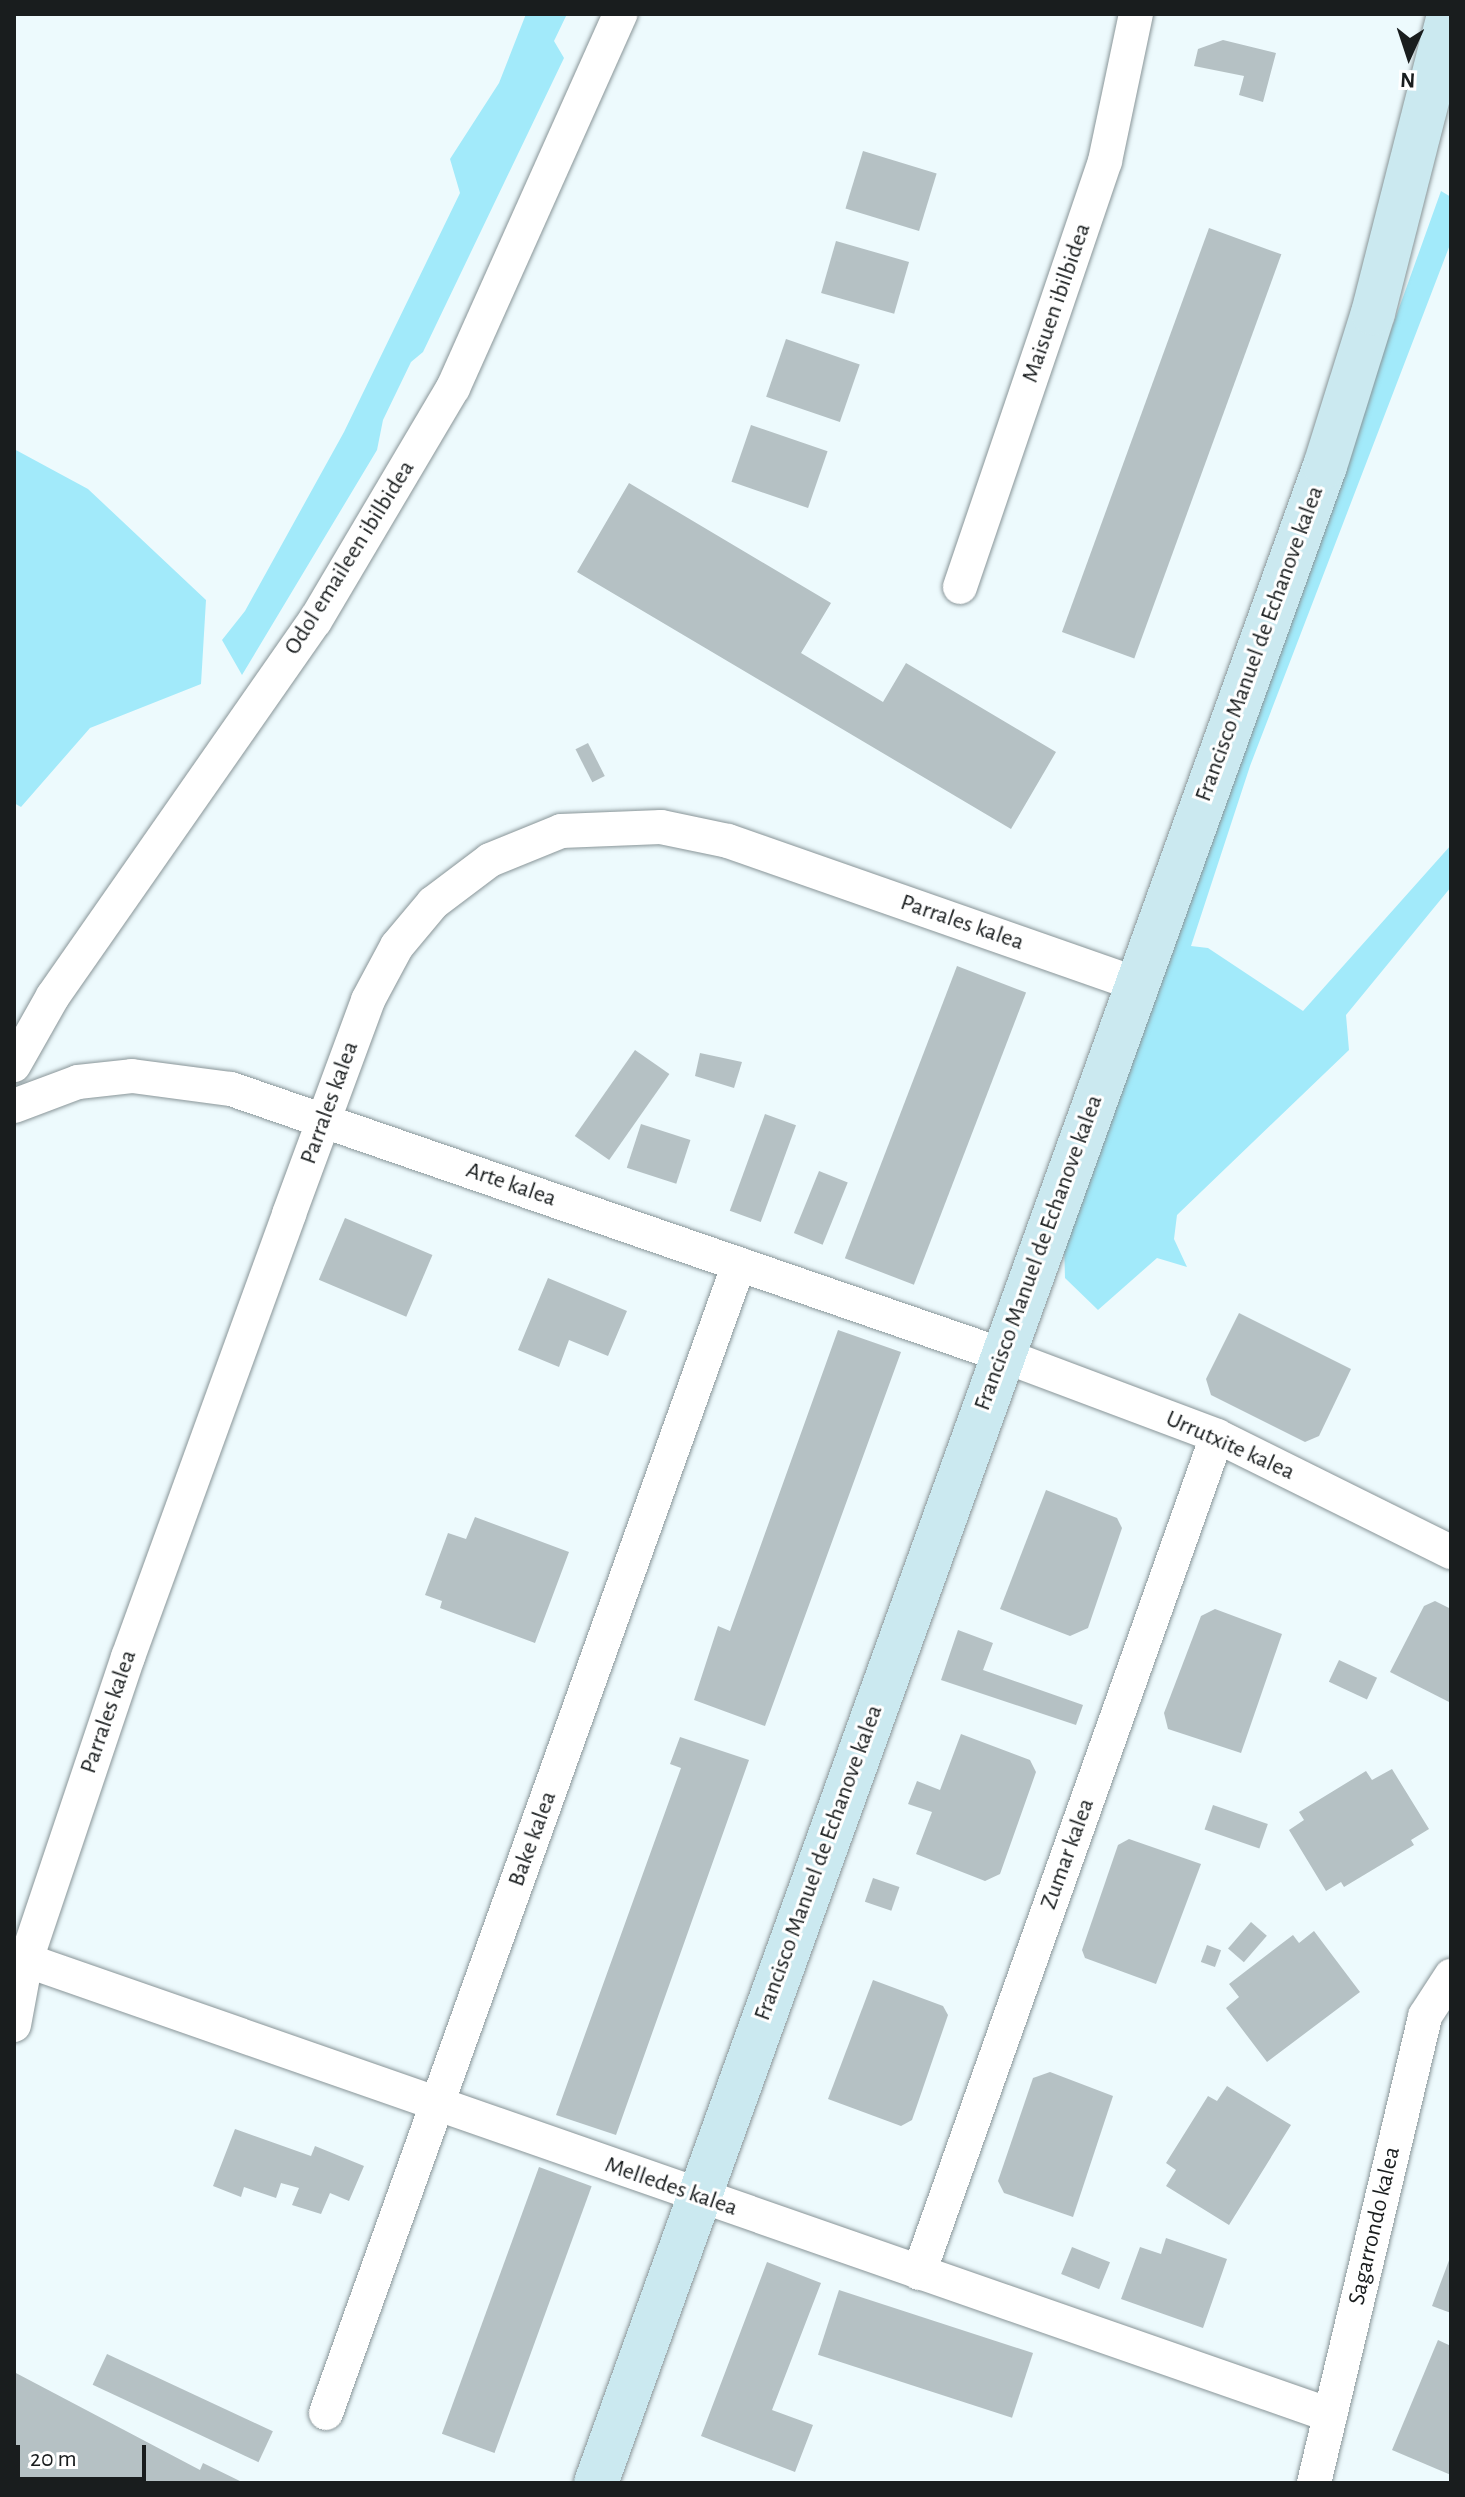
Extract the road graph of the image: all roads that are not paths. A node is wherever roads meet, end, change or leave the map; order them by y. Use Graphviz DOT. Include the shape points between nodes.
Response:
graph roads {
  1 [pos="620,14"];
  2 [pos="1136,14"];
  3 [pos="1449,14"];
  4 [pos="960,587"];
  5 [pos="1136,984"];
  6 [pos="14,1065"];
  7 [pos="14,1106"];
  8 [pos="324,1120"];
  9 [pos="739,1264"];
  10 [pos="1002,1355"];
  11 [pos="1217,1436"];
  12 [pos="1451,1552"];
  13 [pos="20,1958"];
  14 [pos="1451,1976"];
  15 [pos="14,2025"];
  16 [pos="438,2105"];
  17 [pos="698,2196"];
  18 [pos="919,2273"];
  19 [pos="326,2413"];
  20 [pos="1330,2415"];
  21 [pos="596,2483"];
  22 [pos="1314,2483"];
  1 -- 6 [label="street, Odol emaileen ibilbidea" via="453,388 315,621 57,989"];
  2 -- 4 [label="street, Maisuen ibilbidea" via="1105,161"];
  3 -- 5 [label="street, Francisco Manuel de Echanove kalea" via="1373,313 1325,466"];
  5 -- 8 [label="street, Parrales kalea" via="728,841 661,827 561,831 490,860 433,903 397,946 368,1000"];
  5 -- 10 [label="street, Francisco Manuel de Echanove kalea"];
  7 -- 8 [label="street, Arte kalea" via="78,1082 132,1076 231,1089"];
  8 -- 9 [label="street, Arte kalea"];
  8 -- 13 [label="street, Parrales kalea"];
  9 -- 10 [label="street, Arte kalea"];
  9 -- 16 [label="street, Bake kalea"];
  10 -- 11 [label="street, Urrutxite kalea"];
  10 -- 17 [label="street, Francisco Manuel de Echanove kalea"];
  11 -- 12 [label="street, Urrutxite kalea"];
  11 -- 18 [label="street, Zumar kalea"];
  13 -- 15 [label="street, Parrales kalea"];
  13 -- 16 [label="street, Melledes kalea"];
  14 -- 20 [label="street, Sagarrondo kalea" via="1425,2016"];
  16 -- 17 [label="street, Melledes kalea"];
  16 -- 19 [label="street, Bake kalea"];
  17 -- 18 [label="street, Melledes kalea"];
  17 -- 21 [label="street, Francisco Manuel de Echanove kalea"];
  18 -- 20 [label="street, Melledes kalea"];
  20 -- 22 [label="street, Sagarrondo kalea"];
}
